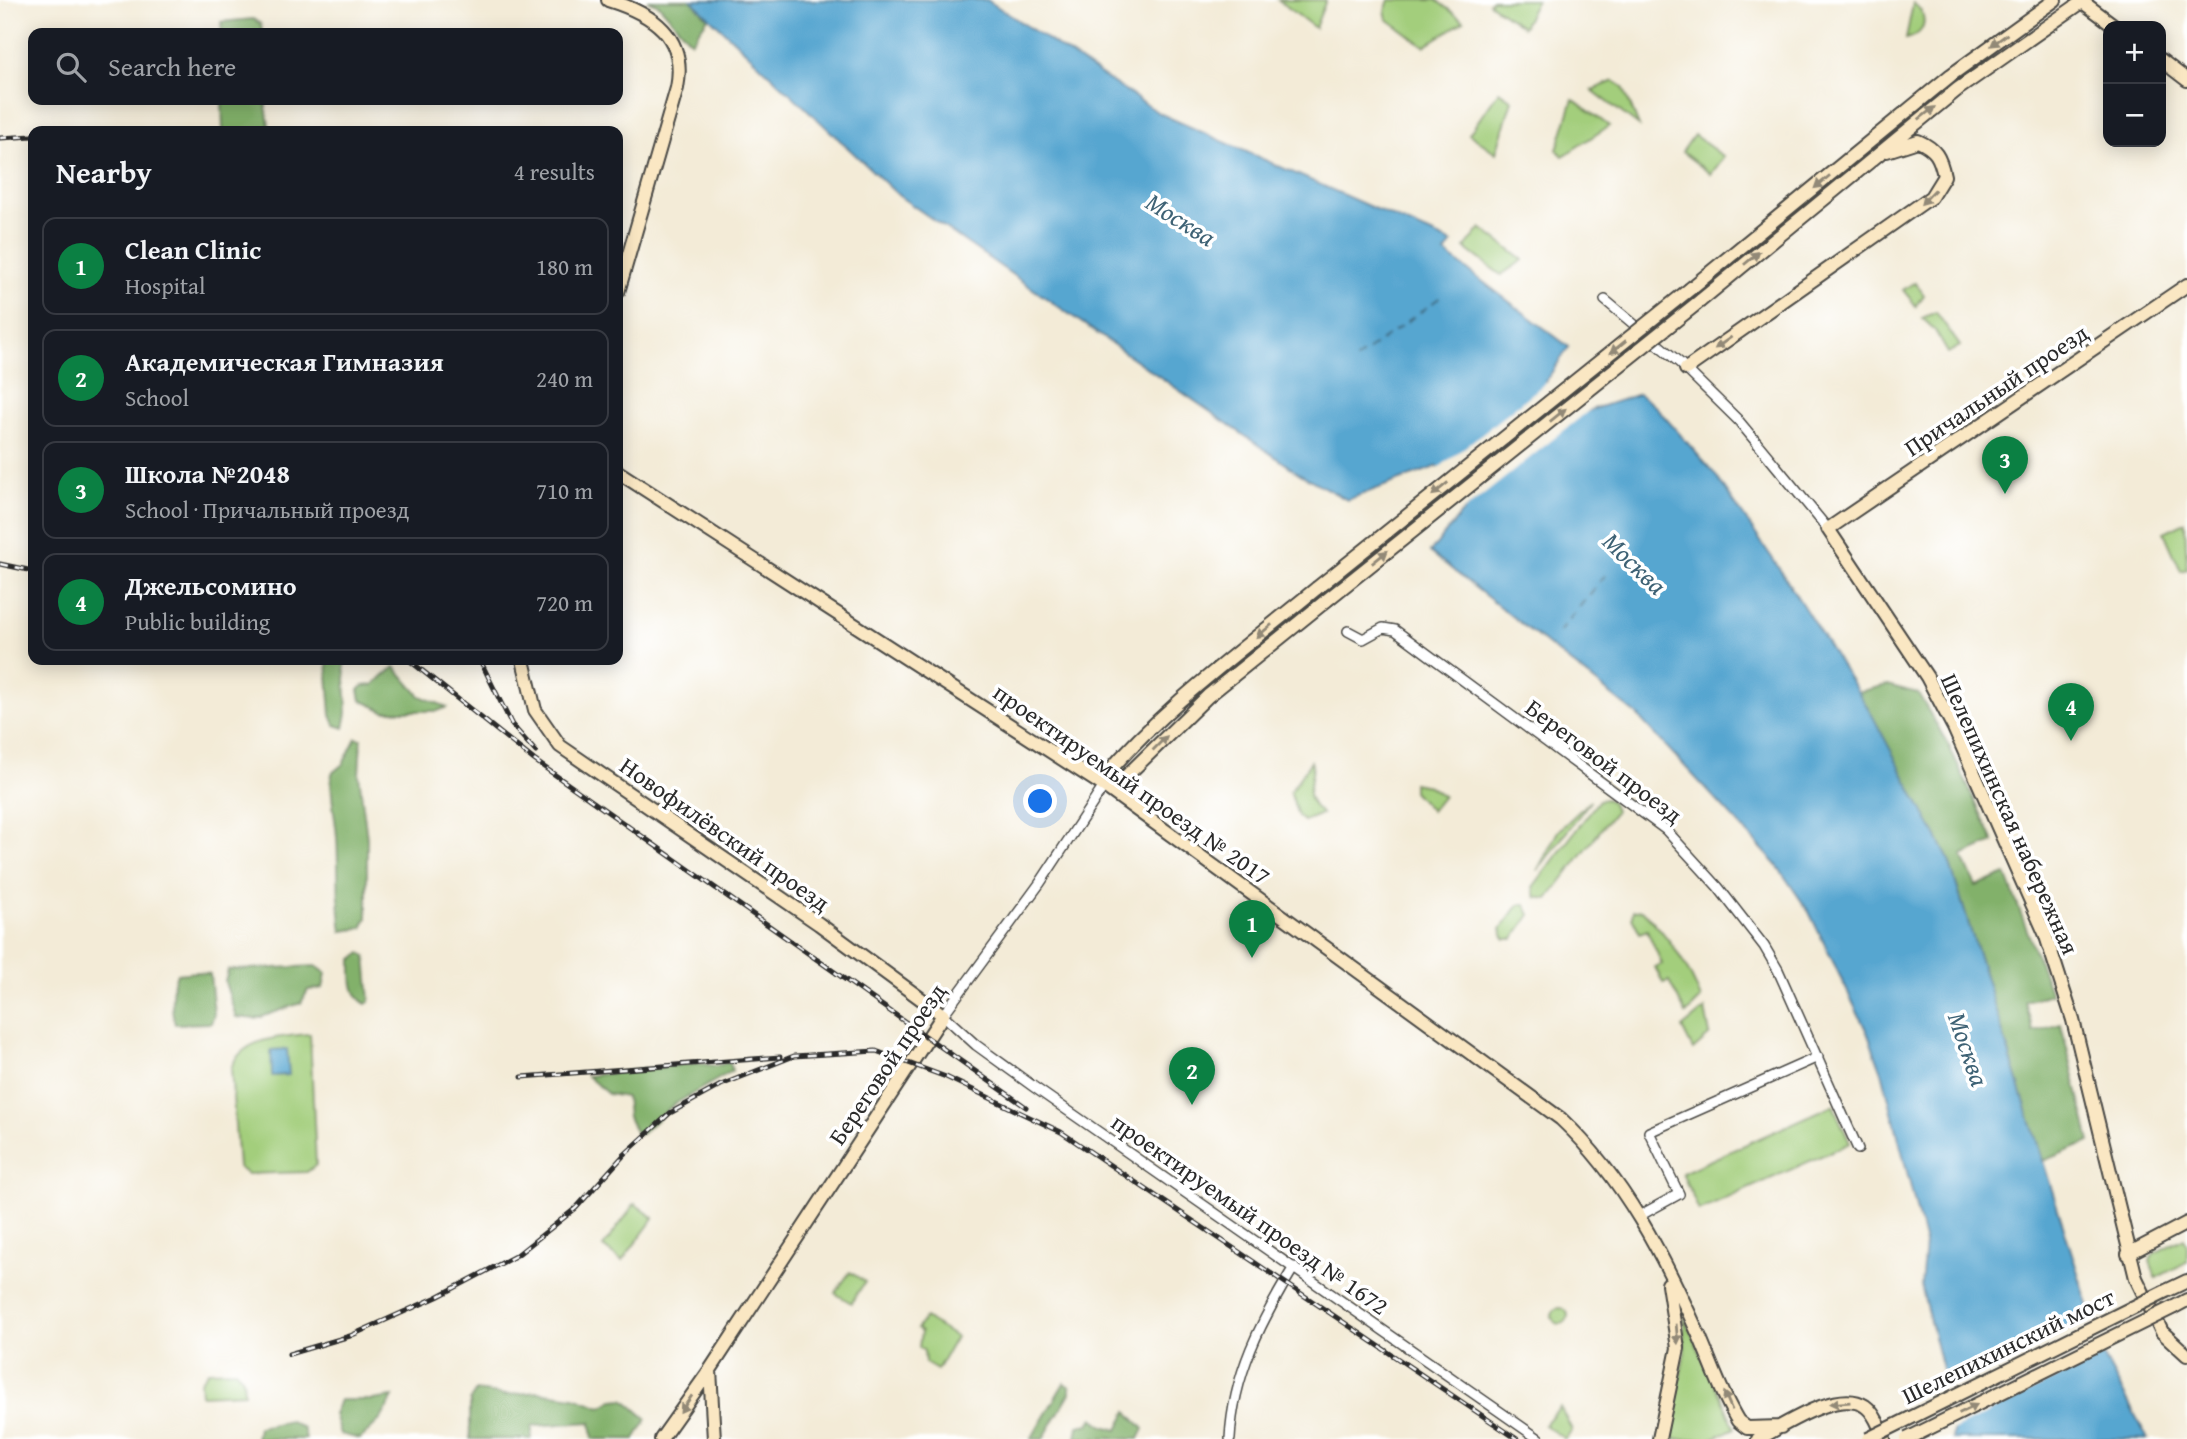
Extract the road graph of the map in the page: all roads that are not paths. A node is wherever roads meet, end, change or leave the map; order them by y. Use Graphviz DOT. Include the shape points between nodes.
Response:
graph roads {
  1 [pos="608,0"];
  2 [pos="2054,0"];
  3 [pos="2081,1"];
  4 [pos="2108,21"];
  5 [pos="2166,64"];
  6 [pos="2187,80"];
  7 [pos="1857,170"];
  8 [pos="623,275"];
  9 [pos="2187,285"];
  10 [pos="1605,300"];
  11 [pos="1686,369"];
  12 [pos="623,475"];
  13 [pos="1828,529"];
  14 [pos="1348,631"];
  15 [pos="524,665"];
  16 [pos="1105,787"];
  17 [pos="943,1015"];
  18 [pos="1818,1057"];
  19 [pos="1858,1149"];
  20 [pos="1639,1216"];
  21 [pos="2187,1223"];
  22 [pos="2129,1254"];
  23 [pos="1294,1267"];
  24 [pos="1664,1267"];
  25 [pos="2187,1281"];
  26 [pos="2187,1300"];
  27 [pos="2187,1354"];
  28 [pos="710,1370"];
  29 [pos="1781,1427"];
  30 [pos="661,1439"];
  31 [pos="714,1439"];
  32 [pos="1230,1439"];
  33 [pos="1539,1439"];
  34 [pos="1659,1439"];
  35 [pos="1758,1439"];
  36 [pos="1868,1439"];
  37 [pos="1884,1439"];
  38 [pos="1907,1439"];
  1 -- 8 [label="street" via="639,10 673,41 680,62 677,88"];
  2 -- 16 [label="street, one-way, bridge" via="1951,75 1197,687 1119,759"];
  3 -- 4 [label="street"];
  7 -- 3 [label="street, one-way" via="1958,89"];
  5 -- 6 [label="street"];
  7 -- 11 [label="street, one-way" via="1890,150 1918,141 1940,158 1944,176 1931,197"];
  16 -- 7 [label="street, one-way, bridge" via="1208,696"];
  9 -- 13 [label="street, Причальный проезд"];
  10 -- 11 [label="street, Шелепихинская набережная"];
  11 -- 13 [label="street, Шелепихинская набережная" via="1738,420"];
  12 -- 16 [label="street, проектируемый проезд № 2017"];
  13 -- 22 [label="street, Шелепихинская набережная" via="1932,687 2045,933 2073,1020"];
  14 -- 18 [label="street, Береговой проезд" via="1363,639 1383,628 1395,629 1666,830 1764,946"];
  15 -- 17 [label="street, Новофилёвский проезд" via="535,710 560,746"];
  16 -- 17 [label="street, Береговой проезд"];
  16 -- 20 [label="street, проектируемый проезд № 2017" via="1561,1119 1612,1173"];
  17 -- 23 [label="street, проектируемый проезд № 1672" via="995,1059"];
  17 -- 28 [label="street, Береговой проезд"];
  18 -- 19 [label="street, Береговой проезд"];
  18 -- 20 [label="street" via="1648,1132 1679,1194"];
  20 -- 24 [label="street, проектируемый проезд № 2017"];
  21 -- 22 [label="street"];
  22 -- 27 [label="street, Шелепихинская набережная" via="2154,1319"];
  23 -- 32 [label="street" via="1247,1355 1233,1406"];
  23 -- 33 [label="street, проектируемый проезд № 1672"];
  29 -- 24 [label="street, проектируемый проезд № 2017, one-way" via="1747,1427 1738,1421"];
  24 -- 34 [label="street, проектируемый проезд № 2017, one-way" via="1678,1348"];
  25 -- 36 [label="street, Шелепихинский мост, bridge"];
  38 -- 26 [label="street, Шелепихинский мост, one-way, bridge"];
  28 -- 30 [label="street, Береговой проезд, one-way"];
  28 -- 31 [label="street"];
  29 -- 35 [label="street"];
  37 -- 29 [label="street, one-way" via="1864,1406 1846,1400 1831,1402"];
}
